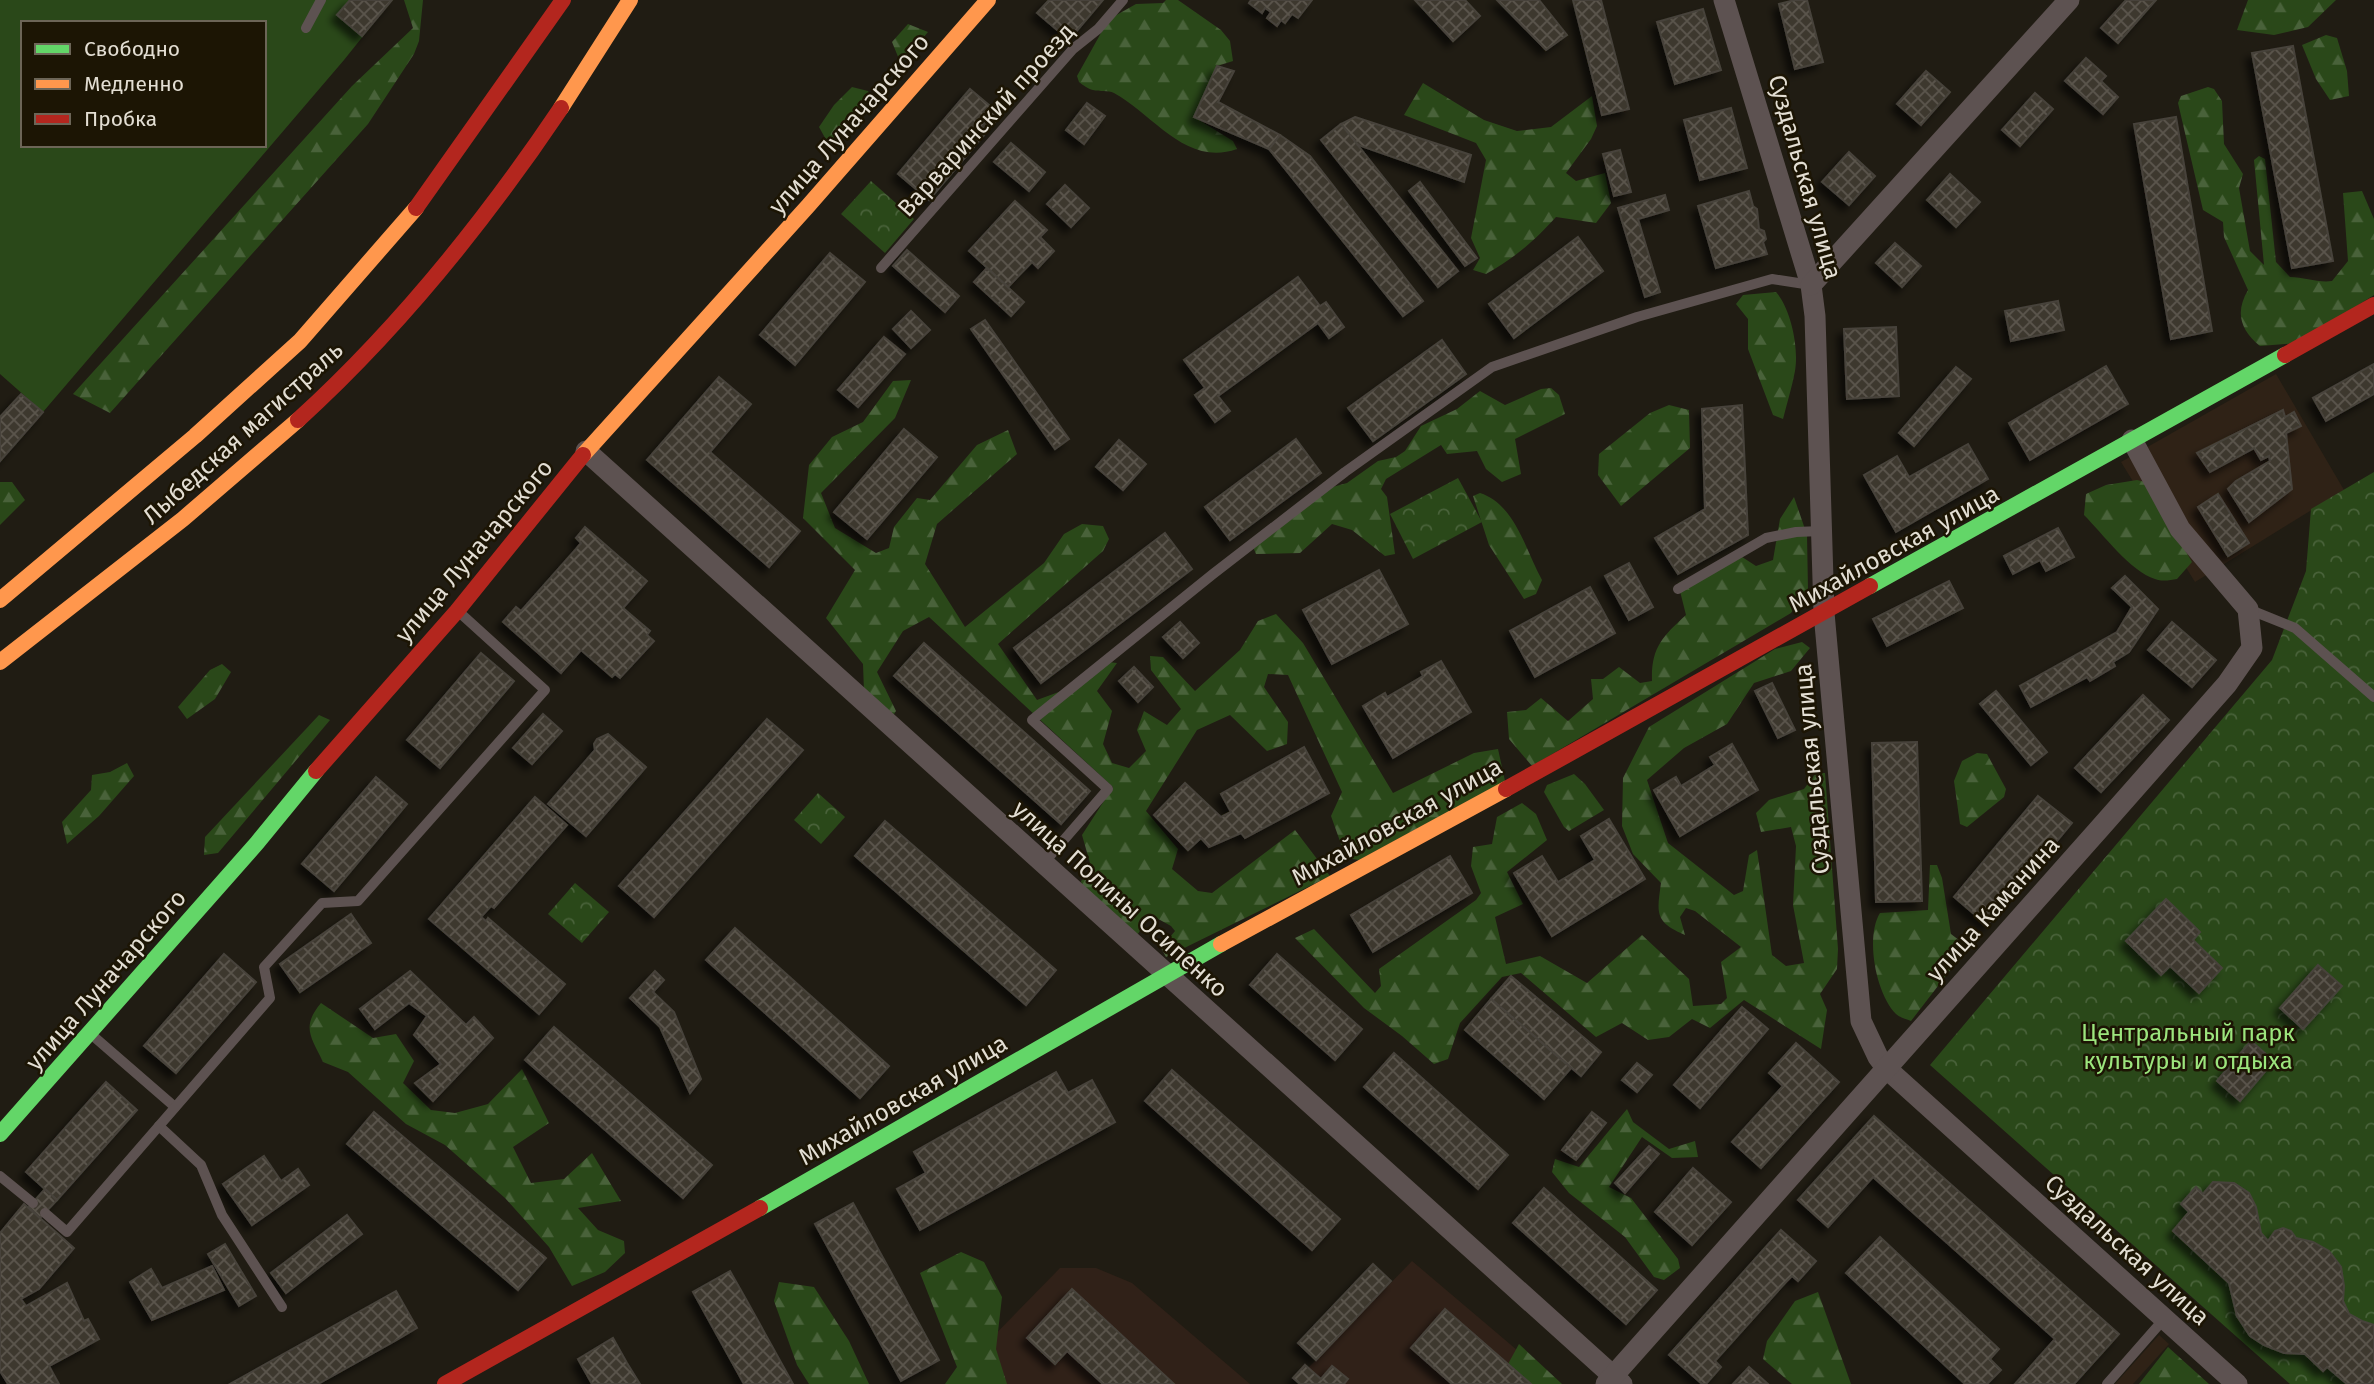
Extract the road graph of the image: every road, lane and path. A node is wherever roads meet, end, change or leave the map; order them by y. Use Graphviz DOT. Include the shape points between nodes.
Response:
graph roads {
  1 [pos="321,0"];
  2 [pos="563,0"];
  3 [pos="630,0"];
  4 [pos="988,0"];
  5 [pos="1122,0"];
  6 [pos="1724,0"];
  7 [pos="2069,0"];
  8 [pos="306,28"];
  9 [pos="881,268"];
  10 [pos="1811,285"];
  11 [pos="2374,305"];
  12 [pos="2132,440"];
  13 [pos="586,451"];
  14 [pos="1821,531"];
  15 [pos="1678,589"];
  16 [pos="0,600"];
  17 [pos="2248,609"];
  18 [pos="457,611"];
  19 [pos="1824,613"];
  20 [pos="0,662"];
  21 [pos="2374,697"];
  22 [pos="1043,864"];
  23 [pos="1166,975"];
  24 [pos="89,1033"];
  25 [pos="1887,1069"];
  26 [pos="175,1107"];
  27 [pos="159,1126"];
  28 [pos="0,1134"];
  29 [pos="0,1176"];
  30 [pos="33,1203"];
  31 [pos="45,1213"];
  32 [pos="282,1307"];
  33 [pos="2164,1319"];
  34 [pos="1613,1382"];
  35 [pos="445,1384"];
  36 [pos="2107,1384"];
  37 [pos="2237,1384"];
  1 -- 8 [label="lane"];
  2 -- 16 [label="main road, Лыбедская магистраль" via="419,205 300,341"];
  3 -- 20 [label="main road, Лыбедская магистраль" via="520,168 461,247 359,362 255,459"];
  4 -- 13 [label="main road, улица Луначарского"];
  5 -- 9 [label="lane, Варваринский проезд" via="1098,29 1073,49"];
  6 -- 10 [label="street, Суздальская улица"];
  7 -- 10 [label="street"];
  10 -- 14 [label="street, Суздальская улица"];
  10 -- 22 [label="lane" via="1772,279 1637,317 1492,367 1345,472 1031,720 1108,789"];
  11 -- 12 [label="main road, Михайловская улица"];
  12 -- 17 [label="street" via="2180,529"];
  12 -- 19 [label="main road, Михайловская улица"];
  13 -- 18 [label="main road, улица Луначарского"];
  13 -- 22 [label="street, улица Полины Осипенко"];
  14 -- 15 [label="lane" via="1766,538"];
  14 -- 19 [label="street, Суздальская улица"];
  17 -- 21 [label="lane" via="2295,628"];
  17 -- 25 [label="street, улица Каманина" via="2252,648 2227,684"];
  18 -- 24 [label="main road, улица Луначарского"];
  18 -- 26 [label="lane" via="545,690 358,901 322,903 264,967 271,998"];
  19 -- 23 [label="main road, Михайловская улица"];
  19 -- 25 [label="street, Суздальская улица" via="1861,1021"];
  22 -- 23 [label="street, улица Полины Осипенко"];
  23 -- 34 [label="street, улица Полины Осипенко"];
  23 -- 35 [label="main road, Михайловская улица"];
  24 -- 26 [label="lane"];
  24 -- 28 [label="main road, улица Луначарского"];
  25 -- 33 [label="street, Суздальская улица"];
  25 -- 34 [label="street, улица Каманина"];
  26 -- 27 [label="lane"];
  27 -- 31 [label="lane" via="66,1232"];
  27 -- 32 [label="lane" via="201,1165 222,1215"];
  29 -- 30 [label="lane"];
  33 -- 36 [label="lane"];
  33 -- 37 [label="street, Суздальская улица"];
}
